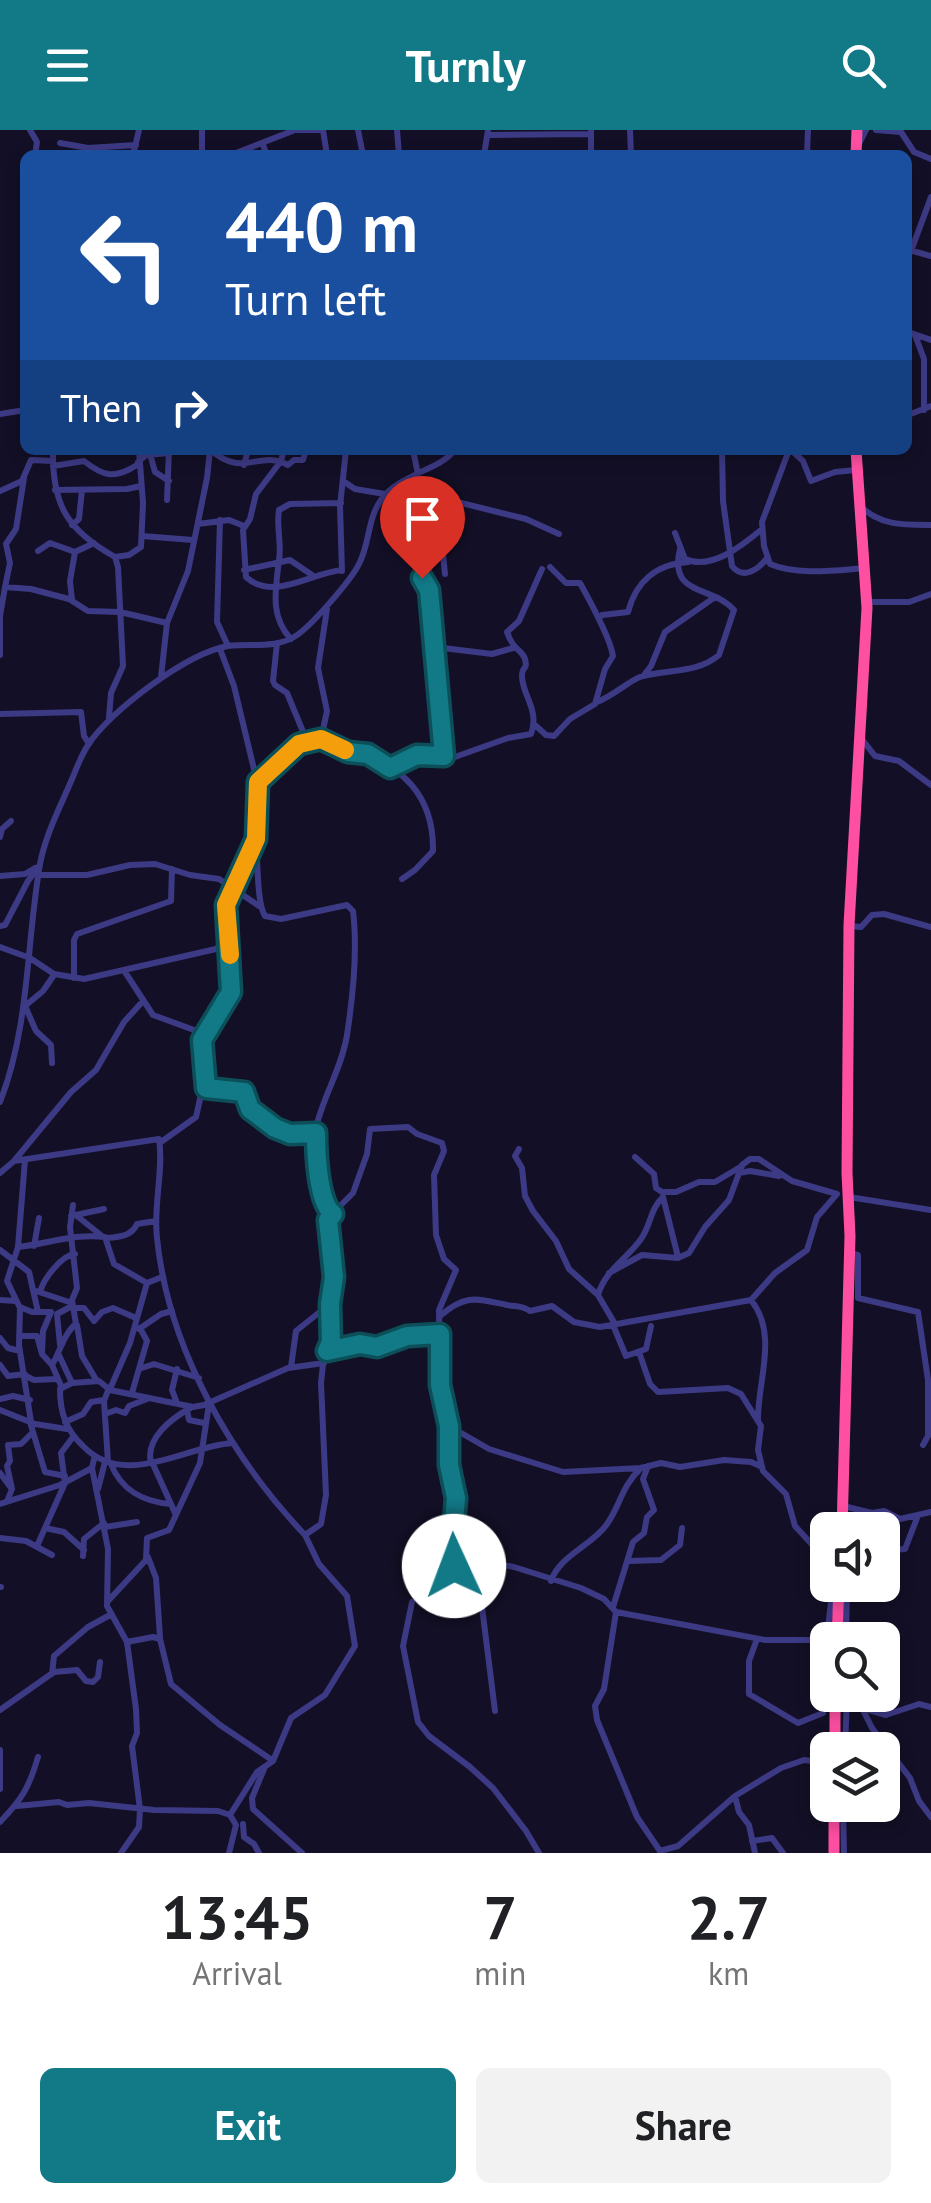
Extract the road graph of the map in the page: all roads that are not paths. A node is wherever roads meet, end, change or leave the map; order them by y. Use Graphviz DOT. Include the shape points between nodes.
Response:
graph roads {
  1 [pos="139,130"];
  2 [pos="295,130"];
  3 [pos="321,130"];
  4 [pos="876,130"];
  5 [pos="488,132"];
  6 [pos="527,132"];
  7 [pos="556,132"];
  8 [pos="591,132"];
  9 [pos="60,142"];
  10 [pos="136,145"];
  11 [pos="263,145"];
  12 [pos="135,150"];
  13 [pos="248,150"];
  14 [pos="265,150"];
  15 [pos="931,159"];
  16 [pos="931,197"];
  17 [pos="912,243"];
  18 [pos="912,336"];
  19 [pos="928,408"];
  20 [pos="53,455"];
  21 [pos="139,455"];
  22 [pos="149,455"];
  23 [pos="150,455"];
  24 [pos="169,455"];
  25 [pos="209,455"];
  26 [pos="216,455"];
  27 [pos="247,455"];
  28 [pos="283,455"];
  29 [pos="304,455"];
  30 [pos="345,455"];
  31 [pos="414,455"];
  32 [pos="450,455"];
  33 [pos="722,455"];
  34 [pos="788,455"];
  35 [pos="796,455"];
  36 [pos="856,455"];
  37 [pos="281,461"];
  38 [pos="138,463"];
  39 [pos="53,464"];
  40 [pos="244,465"];
  41 [pos="856,470"];
  42 [pos="417,471"];
  43 [pos="24,478"];
  44 [pos="342,480"];
  45 [pos="169,481"];
  46 [pos="141,486"];
  47 [pos="55,490"];
  48 [pos="82,490"];
  49 [pos="0,491"];
  50 [pos="385,494"];
  51 [pos="433,496"];
  52 [pos="167,500"];
  53 [pos="341,503"];
  54 [pos="859,506"];
  55 [pos="220,520"];
  56 [pos="198,524"];
  57 [pos="72,525"];
  58 [pos="931,525"];
  59 [pos="244,526"];
  60 [pos="762,529"];
  61 [pos="674,533"];
  62 [pos="559,534"];
  63 [pos="142,536"];
  64 [pos="194,540"];
  65 [pos="94,543"];
  66 [pos="680,549"];
  67 [pos="38,551"];
  68 [pos="74,552"];
  69 [pos="730,555"];
  70 [pos="117,558"];
  71 [pos="280,560"];
  72 [pos="677,562"];
  73 [pos="688,562"];
  74 [pos="769,562"];
  75 [pos="866,568"];
  76 [pos="244,570"];
  77 [pos="342,570"];
  78 [pos="420,572"];
  79 [pos="445,574"];
  80 [pos="312,575"];
  81 [pos="344,582"];
  82 [pos="5,587"];
  83 [pos="276,590"];
  84 [pos="931,594"];
  85 [pos="715,597"];
  86 [pos="72,600"];
  87 [pos="329,602"];
  88 [pos="867,602"];
  89 [pos="120,612"];
  90 [pos="0,617"];
  91 [pos="599,618"];
  92 [pos="168,623"];
  93 [pos="291,639"];
  94 [pos="277,643"];
  95 [pos="224,647"];
  96 [pos="435,647"];
  97 [pos="513,648"];
  98 [pos="0,654"];
  99 [pos="643,676"];
  100 [pos="160,678"];
  101 [pos="598,702"];
  102 [pos="0,714"];
  103 [pos="109,719"];
  104 [pos="534,724"];
  105 [pos="860,737"];
  106 [pos="321,739"];
  107 [pos="88,744"];
  108 [pos="299,744"];
  109 [pos="444,756"];
  110 [pos="253,763"];
  111 [pos="390,768"];
  112 [pos="269,770"];
  113 [pos="258,782"];
  114 [pos="931,785"];
  115 [pos="11,822"];
  116 [pos="0,838"];
  117 [pos="256,842"];
  118 [pos="40,865"];
  119 [pos="172,869"];
  120 [pos="40,875"];
  121 [pos="0,876"];
  122 [pos="402,879"];
  123 [pos="233,888"];
  124 [pos="259,906"];
  125 [pos="848,925"];
  126 [pos="0,926"];
  127 [pos="931,926"];
  128 [pos="226,939"];
  129 [pos="0,947"];
  130 [pos="30,958"];
  131 [pos="125,972"];
  132 [pos="54,974"];
  133 [pos="74,978"];
  134 [pos="142,1001"];
  135 [pos="25,1006"];
  136 [pos="202,1040"];
  137 [pos="52,1062"];
  138 [pos="204,1086"];
  139 [pos="0,1102"];
  140 [pos="316,1133"];
  141 [pos="161,1142"];
  142 [pos="519,1149"];
  143 [pos="635,1157"];
  144 [pos="26,1160"];
  145 [pos="14,1161"];
  146 [pos="741,1169"];
  147 [pos="0,1172"];
  148 [pos="781,1176"];
  149 [pos="664,1195"];
  150 [pos="843,1196"];
  151 [pos="73,1205"];
  152 [pos="104,1209"];
  153 [pos="931,1210"];
  154 [pos="333,1214"];
  155 [pos="73,1216"];
  156 [pos="38,1218"];
  157 [pos="156,1221"];
  158 [pos="72,1236"];
  159 [pos="104,1237"];
  160 [pos="34,1246"];
  161 [pos="18,1247"];
  162 [pos="0,1250"];
  163 [pos="849,1252"];
  164 [pos="74,1254"];
  165 [pos="678,1258"];
  166 [pos="14,1262"];
  167 [pos="609,1273"];
  168 [pos="162,1278"];
  169 [pos="148,1283"];
  170 [pos="38,1291"];
  171 [pos="598,1295"];
  172 [pos="0,1300"];
  173 [pos="751,1300"];
  174 [pos="18,1304"];
  175 [pos="73,1306"];
  176 [pos="172,1310"];
  177 [pos="38,1312"];
  178 [pos="55,1312"];
  179 [pos="320,1312"];
  180 [pos="440,1316"];
  181 [pos="136,1318"];
  182 [pos="76,1324"];
  183 [pos="614,1325"];
  184 [pos="652,1326"];
  185 [pos="140,1328"];
  186 [pos="440,1334"];
  187 [pos="19,1336"];
  188 [pos="0,1338"];
  189 [pos="130,1342"];
  190 [pos="59,1349"];
  191 [pos="327,1351"];
  192 [pos="20,1352"];
  193 [pos="640,1352"];
  194 [pos="42,1354"];
  195 [pos="324,1363"];
  196 [pos="0,1364"];
  197 [pos="52,1365"];
  198 [pos="291,1367"];
  199 [pos="141,1369"];
  200 [pos="177,1369"];
  201 [pos="25,1374"];
  202 [pos="199,1378"];
  203 [pos="57,1380"];
  204 [pos="96,1381"];
  205 [pos="72,1384"];
  206 [pos="62,1388"];
  207 [pos="110,1389"];
  208 [pos="132,1393"];
  209 [pos="148,1398"];
  210 [pos="0,1399"];
  211 [pos="30,1400"];
  212 [pos="104,1400"];
  213 [pos="209,1403"];
  214 [pos="178,1404"];
  215 [pos="190,1408"];
  216 [pos="0,1410"];
  217 [pos="105,1414"];
  218 [pos="758,1422"];
  219 [pos="204,1423"];
  220 [pos="32,1425"];
  221 [pos="66,1425"];
  222 [pos="449,1426"];
  223 [pos="73,1437"];
  224 [pos="232,1442"];
  225 [pos="923,1445"];
  226 [pos="202,1448"];
  227 [pos="96,1459"];
  228 [pos="108,1462"];
  229 [pos="151,1462"];
  230 [pos="644,1467"];
  231 [pos="761,1467"];
  232 [pos="92,1468"];
  233 [pos="0,1473"];
  234 [pos="65,1480"];
  235 [pos="12,1489"];
  236 [pos="97,1491"];
  237 [pos="4,1502"];
  238 [pos="171,1504"];
  239 [pos="843,1506"];
  240 [pos="843,1512"];
  241 [pos="931,1512"];
  242 [pos="921,1513"];
  243 [pos="175,1515"];
  244 [pos="137,1522"];
  245 [pos="104,1525"];
  246 [pos="46,1528"];
  247 [pos="682,1528"];
  248 [pos="306,1535"];
  249 [pos="0,1538"];
  250 [pos="810,1542"];
  251 [pos="37,1546"];
  252 [pos="900,1548"];
  253 [pos="456,1551"];
  254 [pos="52,1554"];
  255 [pos="147,1556"];
  256 [pos="629,1561"];
  257 [pos="551,1581"];
  258 [pos="107,1602"];
  259 [pos="412,1602"];
  260 [pos="614,1610"];
  261 [pos="110,1614"];
  262 [pos="160,1638"];
  263 [pos="757,1639"];
  264 [pos="810,1640"];
  265 [pos="127,1642"];
  266 [pos="100,1662"];
  267 [pos="52,1674"];
  268 [pos="931,1706"];
  269 [pos="0,1710"];
  270 [pos="900,1710"];
  271 [pos="495,1711"];
  272 [pos="823,1712"];
  273 [pos="864,1712"];
  274 [pos="0,1750"];
  275 [pos="38,1758"];
  276 [pos="272,1761"];
  277 [pos="810,1761"];
  278 [pos="0,1789"];
  279 [pos="736,1796"];
  280 [pos="17,1806"];
  281 [pos="140,1809"];
  282 [pos="255,1811"];
  283 [pos="230,1816"];
  284 [pos="931,1817"];
  285 [pos="0,1822"];
  286 [pos="834,1822"];
  287 [pos="844,1822"];
  288 [pos="240,1824"];
  289 [pos="752,1842"];
  290 [pos="676,1850"];
  291 [pos="663,1852"];
  292 [pos="120,1853"];
  293 [pos="229,1853"];
  294 [pos="258,1853"];
  295 [pos="302,1853"];
  296 [pos="539,1853"];
  297 [pos="755,1853"];
  298 [pos="783,1853"];
  299 [pos="834,1853"];
  300 [pos="844,1853"];
  1 -- 10 [label="street"];
  2 -- 3 [label="street"];
  2 -- 11 [label="street"];
  4 -- 15 [label="street" via="900,132 914,152"];
  5 -- 6 [label="street"];
  6 -- 7 [label="street"];
  7 -- 8 [label="street"];
  9 -- 10 [label="street"];
  10 -- 12 [label="street"];
  11 -- 13 [label="street"];
  11 -- 14 [label="street"];
  16 -- 17 [label="street"];
  18 -- 19 [label="street" via="924,358"];
  20 -- 39 [label="street"];
  21 -- 38 [label="street"];
  22 -- 38 [label="street"];
  23 -- 45 [label="street" via="156,475"];
  24 -- 45 [label="street"];
  25 -- 56 [label="street"];
  26 -- 40 [label="street"];
  27 -- 40 [label="street"];
  28 -- 37 [label="street"];
  29 -- 37 [label="street" via="288,465"];
  30 -- 44 [label="street"];
  31 -- 42 [label="street"];
  32 -- 42 [label="street"];
  33 -- 69 [label="street"];
  34 -- 60 [label="street"];
  35 -- 41 [label="street" via="811,481"];
  36 -- 41 [label="highway"];
  37 -- 40 [label="street"];
  37 -- 59 [label="street" via="258,490"];
  38 -- 39 [label="street" via="112,476 84,460"];
  38 -- 46 [label="street"];
  39 -- 43 [label="street" via="31,460"];
  39 -- 47 [label="street"];
  41 -- 54 [label="highway"];
  42 -- 50 [label="street"];
  42 -- 51 [label="street"];
  43 -- 49 [label="street"];
  43 -- 82 [label="street" via="16,530 6,544"];
  44 -- 50 [label="street"];
  44 -- 53 [label="street"];
  45 -- 52 [label="street"];
  46 -- 48 [label="street"];
  46 -- 63 [label="street"];
  47 -- 48 [label="street"];
  47 -- 57 [label="street"];
  48 -- 57 [label="street"];
  50 -- 81 [label="street" via="371,516 360,563"];
  51 -- 62 [label="street" via="526,518"];
  51 -- 79 [label="street"];
  53 -- 71 [label="street" via="281,508"];
  53 -- 77 [label="street"];
  54 -- 58 [label="street" via="887,522"];
  54 -- 75 [label="highway"];
  55 -- 56 [label="street"];
  55 -- 59 [label="street"];
  55 -- 95 [label="street" via="217,622"];
  56 -- 64 [label="street"];
  57 -- 65 [label="street"];
  59 -- 76 [label="street"];
  60 -- 69 [label="street"];
  60 -- 74 [label="street"];
  61 -- 66 [label="street"];
  63 -- 64 [label="street"];
  63 -- 70 [label="street" via="140,550"];
  64 -- 92 [label="street"];
  65 -- 68 [label="street"];
  65 -- 70 [label="street"];
  66 -- 72 [label="street"];
  66 -- 73 [label="street"];
  67 -- 68 [label="street" via="50,543"];
  68 -- 86 [label="street"];
  69 -- 73 [label="street"];
  69 -- 74 [label="street" via="736,571 744,573"];
  70 -- 89 [label="street"];
  71 -- 76 [label="street"];
  71 -- 80 [label="street" via="295,560"];
  71 -- 83 [label="street"];
  72 -- 73 [label="street"];
  72 -- 85 [label="street" via="687,585"];
  72 -- 91 [label="street" via="649,574 628,612"];
  74 -- 75 [label="street" via="847,572"];
  75 -- 88 [label="highway"];
  76 -- 83 [label="street" via="251,582"];
  77 -- 80 [label="street"];
  77 -- 81 [label="street"];
  78 -- 96 [label="street" via="428,586"];
  80 -- 83 [label="street"];
  81 -- 87 [label="street"];
  82 -- 86 [label="street"];
  82 -- 90 [label="street"];
  83 -- 93 [label="street" via="279,621"];
  84 -- 88 [label="street" via="909,602"];
  85 -- 99 [label="street" via="665,632"];
  85 -- 99 [label="street" via="734,610 719,656"];
  86 -- 89 [label="street" via="88,610"];
  87 -- 93 [label="street"];
  87 -- 106 [label="street" via="318,668 327,712"];
  88 -- 105 [label="highway"];
  89 -- 92 [label="street"];
  89 -- 103 [label="street" via="123,666"];
  90 -- 98 [label="street"];
  91 -- 97 [label="street" via="580,583 566,583 546,568 508,630"];
  91 -- 101 [label="street" via="613,651"];
  92 -- 100 [label="street"];
  93 -- 94 [label="street"];
  94 -- 95 [label="street"];
  94 -- 108 [label="street" via="273,681 288,692 303,726"];
  95 -- 100 [label="street"];
  95 -- 110 [label="street"];
  96 -- 97 [label="street" via="492,654"];
  96 -- 109 [label="street"];
  97 -- 104 [label="street" via="526,662 522,679"];
  99 -- 101 [label="street"];
  100 -- 103 [label="street"];
  101 -- 104 [label="street" via="554,736"];
  102 -- 107 [label="street" via="81,712"];
  103 -- 107 [label="street"];
  104 -- 109 [label="street" via="526,736"];
  105 -- 114 [label="street" via="875,756 899,761"];
  105 -- 125 [label="highway"];
  106 -- 108 [label="street"];
  106 -- 111 [label="street"];
  107 -- 118 [label="street"];
  108 -- 112 [label="street"];
  109 -- 111 [label="street" via="417,755"];
  110 -- 112 [label="street"];
  110 -- 113 [label="street"];
  111 -- 122 [label="street" via="416,787 434,838 431,855"];
  112 -- 113 [label="street"];
  113 -- 117 [label="street"];
  115 -- 116 [label="street"];
  117 -- 123 [label="street"];
  117 -- 124 [label="street"];
  118 -- 120 [label="street"];
  118 -- 121 [label="street"];
  118 -- 126 [label="street"];
  119 -- 120 [label="street" via="151,864"];
  119 -- 123 [label="street" via="216,877"];
  119 -- 133 [label="street" via="171,901 79,932"];
  120 -- 130 [label="street"];
  123 -- 124 [label="street"];
  123 -- 128 [label="street"];
  124 -- 140 [label="street" via="276,919 347,904 354,911 356,975 347,1035"];
  125 -- 127 [label="street" via="861,927 884,914"];
  125 -- 150 [label="highway"];
  128 -- 131 [label="street" via="216,949"];
  128 -- 136 [label="street" via="231,992"];
  129 -- 130 [label="street"];
  130 -- 132 [label="street"];
  130 -- 135 [label="street"];
  131 -- 133 [label="street"];
  131 -- 134 [label="street"];
  132 -- 133 [label="street"];
  132 -- 135 [label="street"];
  134 -- 136 [label="street" via="153,1016 196,1030"];
  134 -- 145 [label="street" via="96,1070"];
  135 -- 137 [label="street" via="50,1044"];
  135 -- 139 [label="street"];
  136 -- 138 [label="street"];
  138 -- 140 [label="street" via="244,1092 254,1112 284,1132"];
  138 -- 141 [label="street" via="194,1121"];
  140 -- 154 [label="street" via="316,1170"];
  141 -- 144 [label="street"];
  141 -- 157 [label="street"];
  142 -- 171 [label="street" via="526,1199 572,1272"];
  143 -- 149 [label="street"];
  144 -- 145 [label="street"];
  144 -- 161 [label="street"];
  145 -- 147 [label="street"];
  146 -- 148 [label="street"];
  146 -- 148 [label="street" via="757,1158"];
  146 -- 149 [label="street"];
  146 -- 165 [label="street" via="729,1200"];
  148 -- 150 [label="street"];
  149 -- 165 [label="street"];
  149 -- 167 [label="street" via="640,1242"];
  150 -- 153 [label="street"];
  150 -- 163 [label="highway"];
  150 -- 173 [label="street" via="817,1217 806,1250"];
  151 -- 155 [label="street"];
  152 -- 155 [label="street"];
  154 -- 180 [label="street" via="356,1186 370,1129 408,1127 442,1143 434,1175 436,1236 456,1273"];
  154 -- 191 [label="street"];
  155 -- 158 [label="street"];
  155 -- 159 [label="street"];
  156 -- 160 [label="street"];
  157 -- 159 [label="street"];
  157 -- 168 [label="street"];
  158 -- 159 [label="street"];
  158 -- 160 [label="street"];
  158 -- 164 [label="street"];
  159 -- 169 [label="street" via="114,1264"];
  160 -- 161 [label="street"];
  161 -- 166 [label="street"];
  162 -- 166 [label="street"];
  163 -- 225 [label="street" via="858,1255 858,1298 918,1312 928,1380"];
  163 -- 239 [label="highway"];
  164 -- 170 [label="street" via="64,1257"];
  164 -- 175 [label="street"];
  165 -- 167 [label="street" via="642,1255"];
  166 -- 170 [label="street" via="28,1270"];
  166 -- 174 [label="street" via="7,1281"];
  167 -- 171 [label="street"];
  168 -- 169 [label="street"];
  168 -- 176 [label="street"];
  169 -- 181 [label="street"];
  170 -- 175 [label="street"];
  170 -- 177 [label="street"];
  171 -- 183 [label="street"];
  172 -- 174 [label="street"];
  173 -- 183 [label="street"];
  173 -- 218 [label="street" via="766,1339"];
  174 -- 177 [label="street"];
  174 -- 187 [label="street"];
  175 -- 178 [label="street"];
  175 -- 181 [label="street" via="94,1321 114,1308"];
  175 -- 182 [label="street"];
  176 -- 185 [label="street"];
  176 -- 202 [label="street"];
  177 -- 178 [label="street"];
  178 -- 190 [label="street"];
  178 -- 194 [label="street" via="42,1333"];
  179 -- 198 [label="street" via="296,1332"];
  180 -- 183 [label="street" via="482,1298 530,1311 552,1306 577,1323"];
  180 -- 186 [label="street"];
  181 -- 189 [label="street"];
  182 -- 190 [label="street"];
  182 -- 204 [label="street"];
  183 -- 193 [label="street" via="624,1354"];
  184 -- 193 [label="street" via="648,1347"];
  185 -- 189 [label="street"];
  185 -- 199 [label="street" via="147,1340"];
  186 -- 191 [label="street"];
  186 -- 222 [label="street"];
  187 -- 192 [label="street"];
  187 -- 194 [label="street" via="36,1336"];
  188 -- 192 [label="street"];
  189 -- 207 [label="street"];
  190 -- 197 [label="street"];
  190 -- 205 [label="street"];
  191 -- 195 [label="street"];
  192 -- 201 [label="street"];
  193 -- 218 [label="street" via="658,1392 735,1390"];
  194 -- 197 [label="street"];
  195 -- 198 [label="street"];
  195 -- 248 [label="street" via="325,1502 321,1524"];
  196 -- 201 [label="street" via="8,1376"];
  197 -- 203 [label="street"];
  198 -- 213 [label="street"];
  199 -- 200 [label="street"];
  199 -- 208 [label="street"];
  200 -- 202 [label="street"];
  200 -- 214 [label="street" via="172,1391"];
  201 -- 203 [label="street"];
  201 -- 211 [label="street"];
  202 -- 213 [label="street"];
  203 -- 206 [label="street"];
  204 -- 205 [label="street"];
  204 -- 207 [label="street"];
  205 -- 206 [label="street"];
  206 -- 221 [label="street"];
  207 -- 208 [label="street"];
  207 -- 212 [label="street"];
  208 -- 209 [label="street"];
  209 -- 214 [label="street"];
  209 -- 217 [label="street" via="124,1413"];
  210 -- 211 [label="street"];
  211 -- 220 [label="street"];
  212 -- 217 [label="street"];
  212 -- 221 [label="street" via="91,1402"];
  213 -- 215 [label="street"];
  213 -- 219 [label="street"];
  213 -- 224 [label="street"];
  214 -- 215 [label="street"];
  215 -- 219 [label="street" via="189,1420"];
  215 -- 229 [label="street" via="160,1430"];
  216 -- 220 [label="street"];
  217 -- 228 [label="street"];
  218 -- 231 [label="street"];
  219 -- 226 [label="street"];
  220 -- 221 [label="street"];
  220 -- 234 [label="street" via="45,1472"];
  220 -- 235 [label="street" via="20,1444 8,1446"];
  221 -- 223 [label="street"];
  222 -- 230 [label="street" via="489,1448 558,1471"];
  222 -- 253 [label="street"];
  223 -- 227 [label="street"];
  223 -- 234 [label="street" via="60,1456"];
  224 -- 226 [label="street"];
  224 -- 248 [label="street"];
  226 -- 229 [label="street"];
  226 -- 243 [label="street"];
  227 -- 228 [label="street"];
  227 -- 232 [label="street"];
  228 -- 229 [label="street"];
  228 -- 236 [label="street"];
  228 -- 238 [label="street" via="133,1492"];
  229 -- 238 [label="street"];
  230 -- 231 [label="street" via="728,1460"];
  230 -- 256 [label="street" via="654,1510"];
  230 -- 257 [label="street" via="624,1486 609,1522"];
  231 -- 250 [label="street" via="786,1494 796,1526"];
  232 -- 234 [label="street"];
  232 -- 236 [label="street"];
  233 -- 235 [label="street"];
  234 -- 237 [label="street"];
  234 -- 246 [label="street"];
  235 -- 237 [label="street"];
  236 -- 245 [label="street"];
  238 -- 243 [label="street"];
  239 -- 240 [label="highway"];
  239 -- 242 [label="street" via="896,1519"];
  241 -- 242 [label="street"];
  242 -- 252 [label="street"];
  243 -- 255 [label="street" via="169,1531 146,1540"];
  244 -- 245 [label="street"];
  245 -- 246 [label="street" via="84,1539 83,1553 65,1533"];
  245 -- 258 [label="street"];
  246 -- 251 [label="street"];
  247 -- 256 [label="street" via="680,1545 666,1557"];
  248 -- 276 [label="street" via="319,1564 347,1596 355,1646 325,1695 292,1718"];
  249 -- 251 [label="street"];
  251 -- 254 [label="street"];
  253 -- 257 [label="street"];
  253 -- 271 [label="street" via="458,1589 482,1607"];
  255 -- 258 [label="street"];
  255 -- 262 [label="street"];
  256 -- 260 [label="street"];
  257 -- 260 [label="street" via="581,1588"];
  258 -- 261 [label="street"];
  259 -- 296 [label="street" via="402,1646 418,1722 492,1788"];
  260 -- 263 [label="street"];
  260 -- 291 [label="street" via="596,1720 637,1817"];
  261 -- 265 [label="street"];
  261 -- 267 [label="street" via="54,1656"];
  262 -- 265 [label="street"];
  262 -- 276 [label="street" via="171,1684"];
  263 -- 264 [label="street"];
  263 -- 272 [label="street" via="748,1693 794,1723"];
  265 -- 281 [label="street"];
  266 -- 267 [label="street" via="93,1682 77,1670"];
  267 -- 269 [label="street"];
  268 -- 270 [label="street"];
  273 -- 284 [label="street"];
  274 -- 278 [label="street"];
  275 -- 280 [label="street"];
  276 -- 282 [label="street" via="253,1794"];
  276 -- 283 [label="street" via="256,1772"];
  277 -- 279 [label="street" via="780,1768"];
  279 -- 289 [label="street"];
  279 -- 290 [label="street"];
  280 -- 281 [label="street" via="59,1802"];
  280 -- 285 [label="street"];
  281 -- 283 [label="street"];
  281 -- 292 [label="street" via="137,1833"];
  282 -- 288 [label="street"];
  282 -- 295 [label="street"];
  283 -- 288 [label="street"];
  286 -- 299 [label="highway"];
  287 -- 300 [label="street"];
  288 -- 293 [label="street"];
  288 -- 294 [label="street"];
  289 -- 297 [label="street"];
  289 -- 298 [label="street" via="772,1838"];
  290 -- 291 [label="street"];
}
